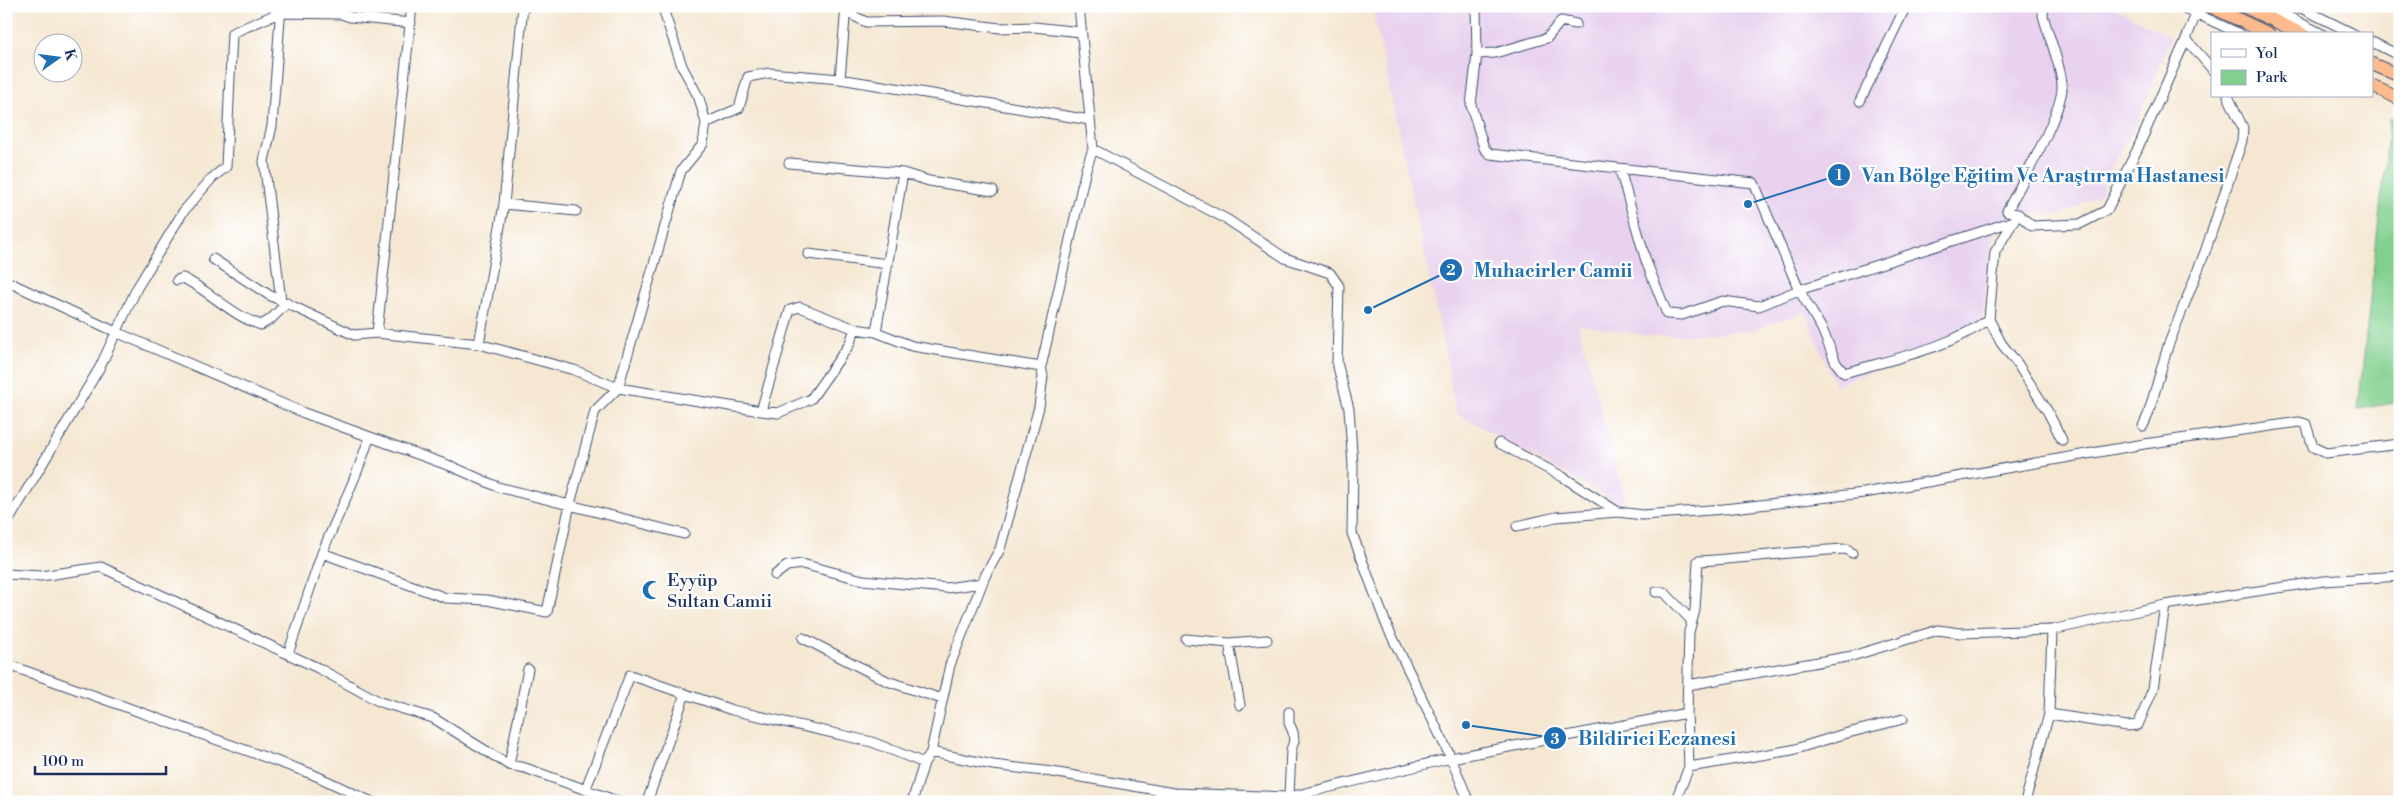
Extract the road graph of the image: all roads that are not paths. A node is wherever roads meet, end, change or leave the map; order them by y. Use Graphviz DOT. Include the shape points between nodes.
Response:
graph roads {
  1 [pos="412,6"];
  2 [pos="523,6"];
  3 [pos="664,6"];
  4 [pos="1079,6"];
  5 [pos="1476,6"];
  6 [pos="1906,6"];
  7 [pos="2044,6"];
  8 [pos="2180,6"];
  9 [pos="2210,6"];
  10 [pos="2243,6"];
  11 [pos="2268,6"];
  12 [pos="2297,6"];
  13 [pos="846,9"];
  14 [pos="280,10"];
  15 [pos="2196,14"];
  16 [pos="411,23"];
  17 [pos="1576,24"];
  18 [pos="1081,32"];
  19 [pos="2236,32"];
  20 [pos="2265,32"];
  21 [pos="2298,32"];
  22 [pos="2318,32"];
  23 [pos="2350,32"];
  24 [pos="2186,39"];
  25 [pos="2374,43"];
  26 [pos="1477,54"];
  27 [pos="2400,56"];
  28 [pos="2374,64"];
  29 [pos="2211,68"];
  30 [pos="2394,73"];
  31 [pos="840,79"];
  32 [pos="2374,87"];
  33 [pos="2229,98"];
  34 [pos="2400,99"];
  35 [pos="1860,101"];
  36 [pos="1090,120"];
  37 [pos="706,123"];
  38 [pos="1093,149"];
  39 [pos="790,163"];
  40 [pos="1620,170"];
  41 [pos="903,173"];
  42 [pos="993,191"];
  43 [pos="504,204"];
  44 [pos="576,211"];
  45 [pos="2016,217"];
  46 [pos="808,254"];
  47 [pos="213,259"];
  48 [pos="888,264"];
  49 [pos="177,280"];
  50 [pos="6,281"];
  51 [pos="1799,290"];
  52 [pos="284,302"];
  53 [pos="1989,319"];
  54 [pos="855,329"];
  55 [pos="116,332"];
  56 [pos="377,332"];
  57 [pos="876,332"];
  58 [pos="479,344"];
  59 [pos="1041,367"];
  60 [pos="618,388"];
  61 [pos="761,411"];
  62 [pos="2143,426"];
  63 [pos="369,438"];
  64 [pos="2062,440"];
  65 [pos="1499,443"];
  66 [pos="2400,444"];
  67 [pos="570,504"];
  68 [pos="1618,512"];
  69 [pos="6,525"];
  70 [pos="1517,526"];
  71 [pos="684,534"];
  72 [pos="322,553"];
  73 [pos="1852,553"];
  74 [pos="6,574"];
  75 [pos="775,575"];
  76 [pos="2400,576"];
  77 [pos="982,583"];
  78 [pos="1656,592"];
  79 [pos="2164,606"];
  80 [pos="1692,621"];
  81 [pos="2052,630"];
  82 [pos="803,638"];
  83 [pos="1186,639"];
  84 [pos="1267,640"];
  85 [pos="1229,643"];
  86 [pos="288,654"];
  87 [pos="6,664"];
  88 [pos="528,669"];
  89 [pos="1688,685"];
  90 [pos="685,694"];
  91 [pos="942,699"];
  92 [pos="1240,705"];
  93 [pos="1289,712"];
  94 [pos="1687,714"];
  95 [pos="2049,714"];
  96 [pos="1902,719"];
  97 [pos="931,752"];
  98 [pos="1451,758"];
  99 [pos="924,763"];
  100 [pos="509,765"];
  101 [pos="1689,767"];
  102 [pos="586,788"];
  103 [pos="1289,797"];
  104 [pos="372,802"];
  105 [pos="620,802"];
  106 [pos="647,802"];
  107 [pos="912,802"];
  108 [pos="1469,802"];
  109 [pos="1674,802"];
  110 [pos="2025,802"];
  1 -- 16 [label="street"];
  2 -- 43 [label="street"];
  3 -- 37 [label="street" via="682,66 699,98"];
  4 -- 18 [label="street"];
  5 -- 26 [label="street"];
  6 -- 35 [label="street"];
  7 -- 45 [label="street" via="2042,15 2062,85 2060,103 2007,211"];
  8 -- 15 [label="street"];
  9 -- 20 [label="highway"];
  10 -- 21 [label="highway"];
  11 -- 22 [label="street"];
  12 -- 23 [label="street"];
  13 -- 18 [label="street" via="866,22 943,21"];
  13 -- 31 [label="street"];
  14 -- 16 [label="street"];
  14 -- 52 [label="street" via="272,126 264,161"];
  14 -- 55 [label="street" via="232,32 226,167 212,178 183,212 137,288"];
  15 -- 19 [label="street"];
  15 -- 24 [label="street"];
  16 -- 56 [label="street"];
  17 -- 26 [label="street" via="1561,22 1547,38 1495,53"];
  18 -- 36 [label="street"];
  24 -- 29 [label="street"];
  24 -- 45 [label="street" via="2107,210 2080,224 2032,226"];
  25 -- 27 [label="street"];
  26 -- 40 [label="street" via="1471,105 1484,148 1490,154"];
  28 -- 30 [label="highway"];
  31 -- 36 [label="street"];
  31 -- 37 [label="street" via="769,73 748,77 738,108"];
  32 -- 34 [label="highway"];
  33 -- 62 [label="street" via="2243,128 2242,141 2208,243 2168,346"];
  36 -- 38 [label="street"];
  37 -- 60 [label="street" via="703,144 681,172"];
  38 -- 59 [label="street"];
  38 -- 98 [label="street" via="1228,220 1285,258 1330,274 1339,286 1337,363 1349,409 1353,466 1352,533 1386,624"];
  39 -- 41 [label="street"];
  40 -- 51 [label="street" via="1754,183"];
  40 -- 51 [label="street" via="1646,261 1667,314 1682,315 1723,301 1760,306"];
  41 -- 42 [label="street" via="930,182"];
  41 -- 48 [label="street"];
  43 -- 44 [label="street"];
  43 -- 58 [label="street"];
  45 -- 51 [label="street"];
  45 -- 53 [label="street" via="1995,252"];
  46 -- 48 [label="street"];
  47 -- 52 [label="street"];
  48 -- 57 [label="street"];
  49 -- 52 [label="street" via="183,278 261,325 271,319"];
  50 -- 55 [label="street"];
  51 -- 53 [label="street" via="1844,373 1945,342"];
  52 -- 56 [label="street" via="354,335"];
  53 -- 64 [label="street"];
  54 -- 57 [label="street"];
  54 -- 61 [label="street" via="849,345 811,400 778,413"];
  54 -- 61 [label="street" via="800,307 790,310"];
  55 -- 63 [label="street" via="304,414"];
  55 -- 69 [label="street" via="100,367"];
  56 -- 58 [label="street"];
  57 -- 59 [label="street" via="912,346"];
  58 -- 60 [label="street" via="574,370"];
  59 -- 77 [label="street" via="1039,407 1000,549"];
  60 -- 61 [label="street"];
  60 -- 67 [label="street" via="595,410"];
  63 -- 67 [label="street" via="453,467 498,488"];
  63 -- 72 [label="street" via="355,483 343,502"];
  65 -- 68 [label="street" via="1563,477"];
  66 -- 68 [label="street" via="2326,452 2313,447 2306,424 2300,422 2144,444 1864,494 1643,515"];
  67 -- 71 [label="street"];
  67 -- 72 [label="street" via="547,612 487,600 446,598"];
  68 -- 70 [label="street" via="1556,517"];
  72 -- 86 [label="street"];
  73 -- 80 [label="street" via="1847,549 1798,551 1698,562"];
  74 -- 86 [label="street" via="40,576 101,567"];
  75 -- 77 [label="street" via="787,566 802,564 863,580 946,588"];
  76 -- 79 [label="street" via="2324,581"];
  77 -- 91 [label="street" via="950,665"];
  78 -- 80 [label="street" via="1664,592"];
  79 -- 81 [label="street"];
  79 -- 95 [label="street" via="2153,689 2138,725"];
  80 -- 89 [label="street"];
  81 -- 89 [label="street" via="1960,633 1938,630 1852,656"];
  81 -- 95 [label="street"];
  82 -- 91 [label="street" via="888,681"];
  83 -- 85 [label="street"];
  84 -- 85 [label="street"];
  85 -- 92 [label="street"];
  86 -- 100 [label="street" via="380,702 433,718"];
  87 -- 104 [label="street" via="312,774"];
  88 -- 100 [label="street"];
  89 -- 94 [label="street"];
  90 -- 99 [label="street" via="732,710 872,742"];
  90 -- 102 [label="street" via="630,675"];
  90 -- 106 [label="street"];
  91 -- 97 [label="street"];
  93 -- 103 [label="street" via="1294,741"];
  94 -- 98 [label="street"];
  94 -- 101 [label="street"];
  95 -- 110 [label="street"];
  96 -- 101 [label="street" via="1792,750"];
  97 -- 99 [label="street"];
  97 -- 103 [label="street" via="993,765 1174,793"];
  98 -- 103 [label="street"];
  98 -- 108 [label="street"];
  99 -- 107 [label="street"];
  100 -- 102 [label="street"];
  101 -- 109 [label="street"];
  102 -- 105 [label="street"];
}
